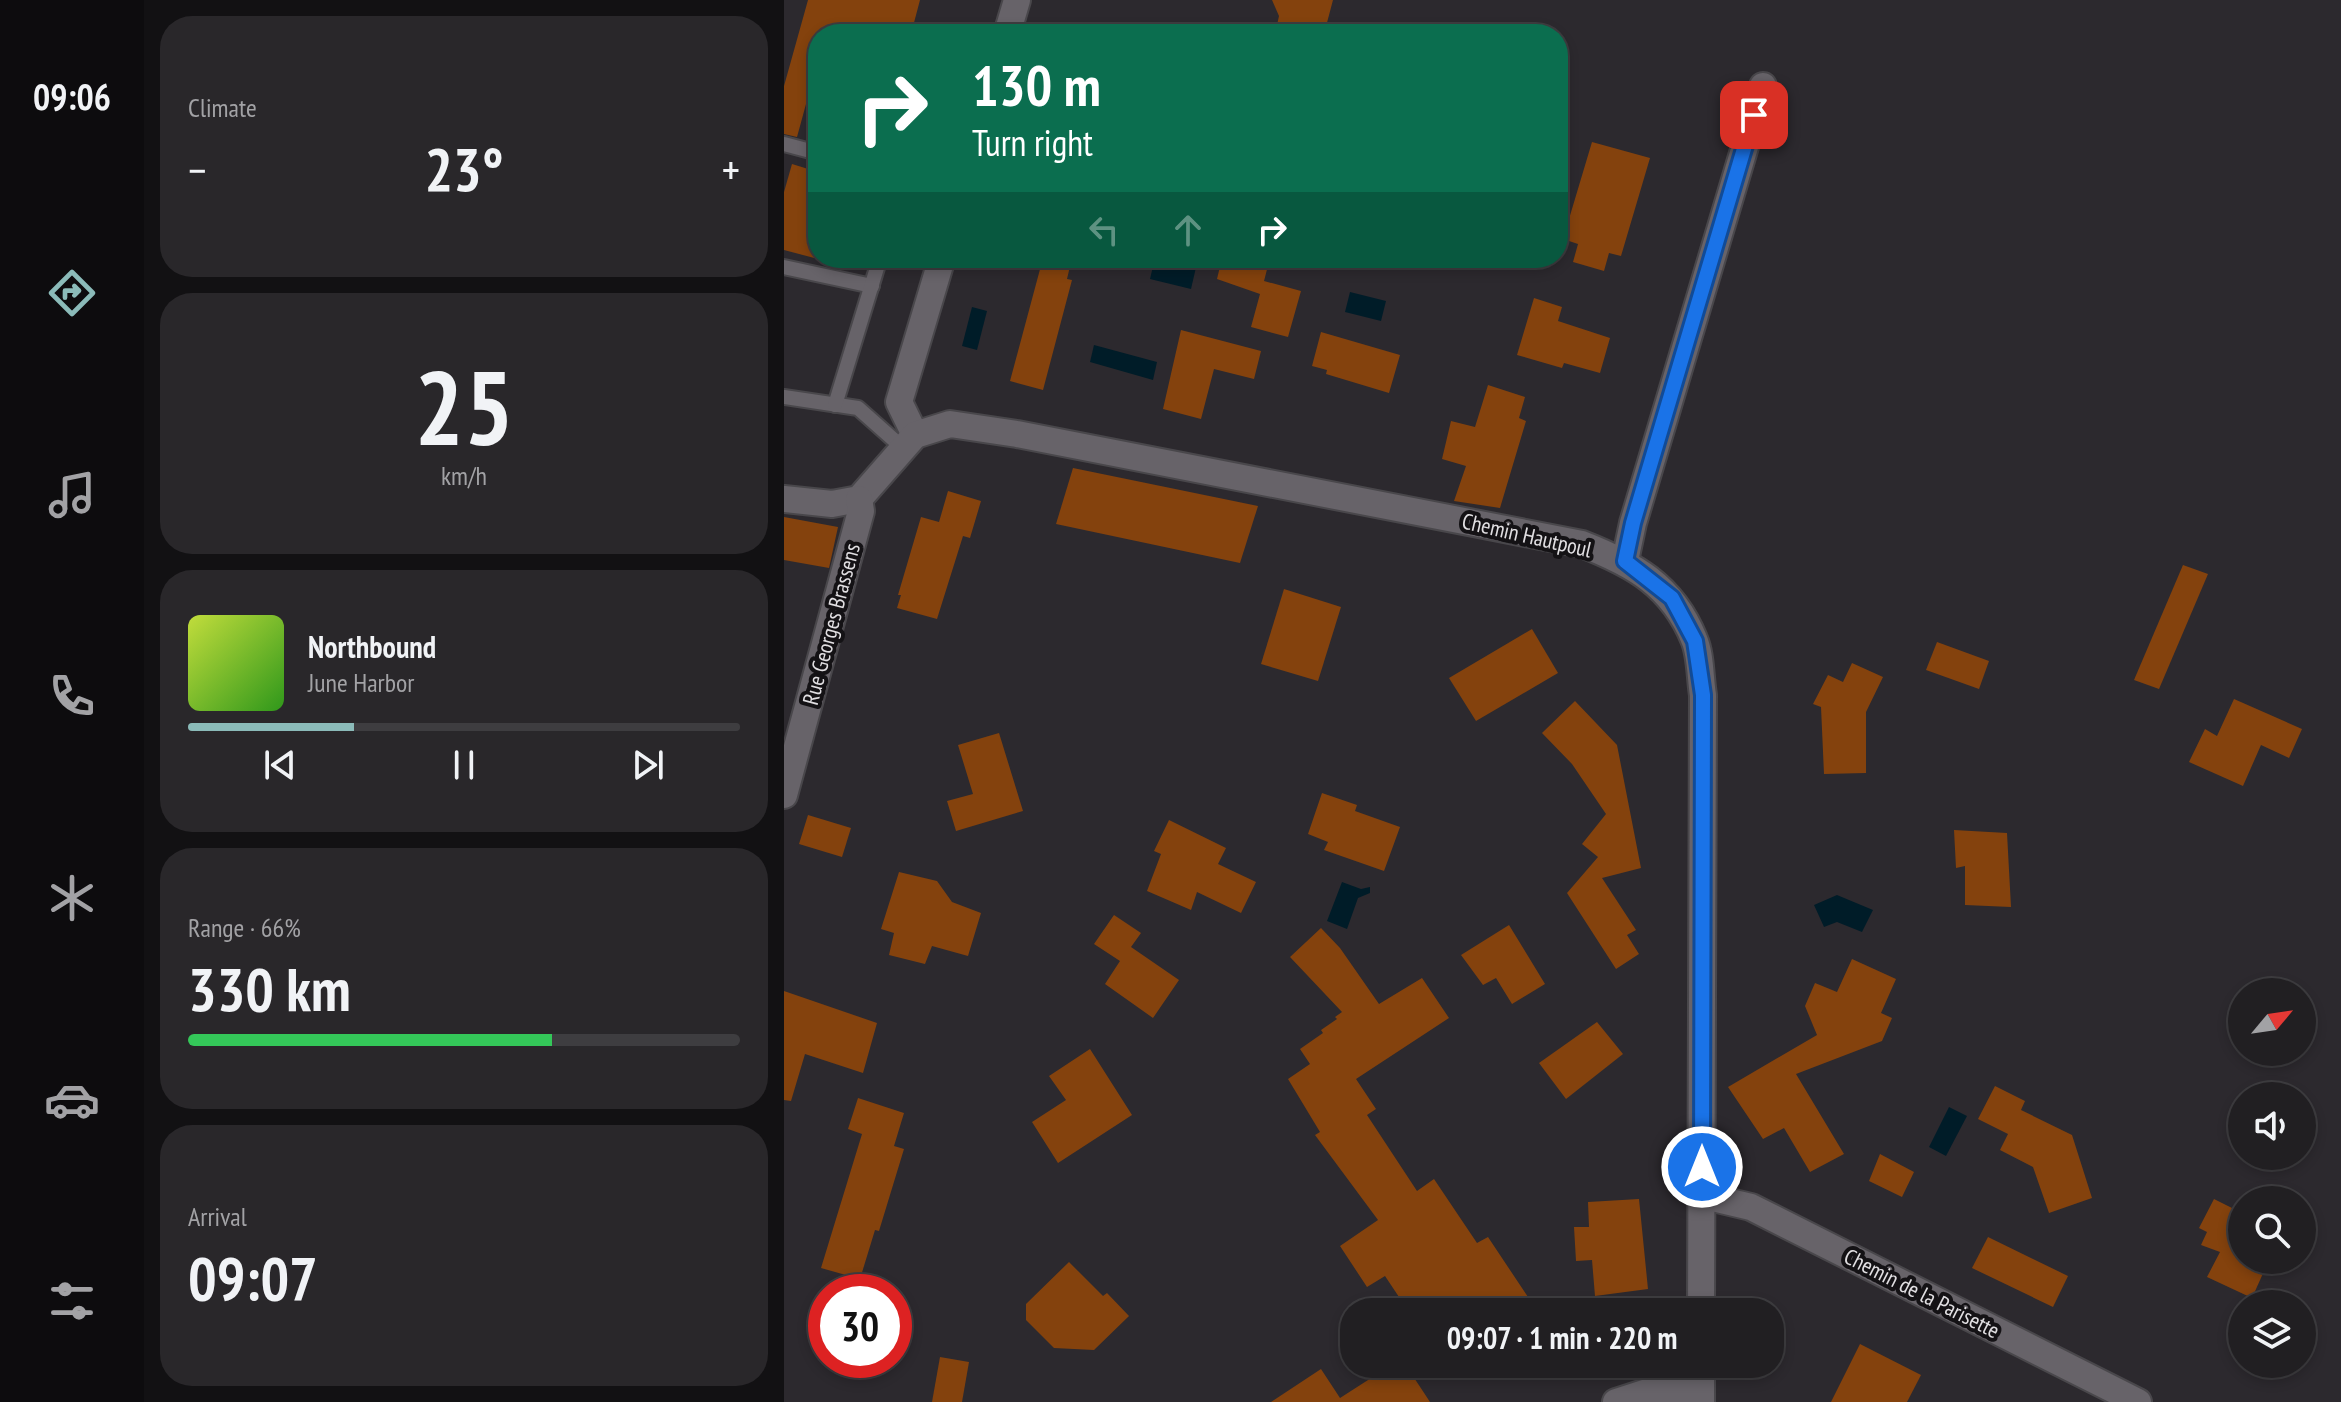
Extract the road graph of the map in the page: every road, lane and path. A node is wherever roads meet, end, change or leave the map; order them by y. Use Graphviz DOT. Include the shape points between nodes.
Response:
graph roads {
  1 [pos="1017,0"];
  2 [pos="1010,24"];
  3 [pos="1763,86"];
  4 [pos="784,144"];
  5 [pos="808,150"];
  6 [pos="784,267"];
  7 [pos="877,268"];
  8 [pos="939,268"];
  9 [pos="872,286"];
  10 [pos="784,397"];
  11 [pos="835,405"];
  12 [pos="909,441"];
  13 [pos="784,499"];
  14 [pos="859,499"];
  15 [pos="1625,561"];
  16 [pos="784,795"];
  17 [pos="1702,1198"];
  18 [pos="1701,1298"];
  19 [pos="1701,1385"];
  20 [pos="1616,1402"];
  21 [pos="2138,1402"];
  1 -- 2 [label="street"];
  3 -- 15 [label="street"];
  4 -- 5 [label="lane"];
  6 -- 9 [label="lane"];
  7 -- 9 [label="lane"];
  8 -- 12 [label="street" via="899,402"];
  9 -- 11 [label="lane"];
  10 -- 11 [label="lane"];
  11 -- 12 [label="lane" via="858,408"];
  12 -- 14 [label="street"];
  12 -- 15 [label="street, Chemin Hautpoul" via="950,424 1017,434 1582,544"];
  13 -- 14 [label="street" via="832,504"];
  14 -- 16 [label="street, Rue Georges Brassens" via="861,511"];
  15 -- 17 [label="street, Chemin Hautpoul" via="1672,598 1695,641 1703,695"];
  17 -- 18 [label="street, Chemin Hautpoul"];
  17 -- 21 [label="street, Chemin de la Parisette" via="1751,1207"];
  19 -- 20 [label="street" via="1656,1389"];
}
